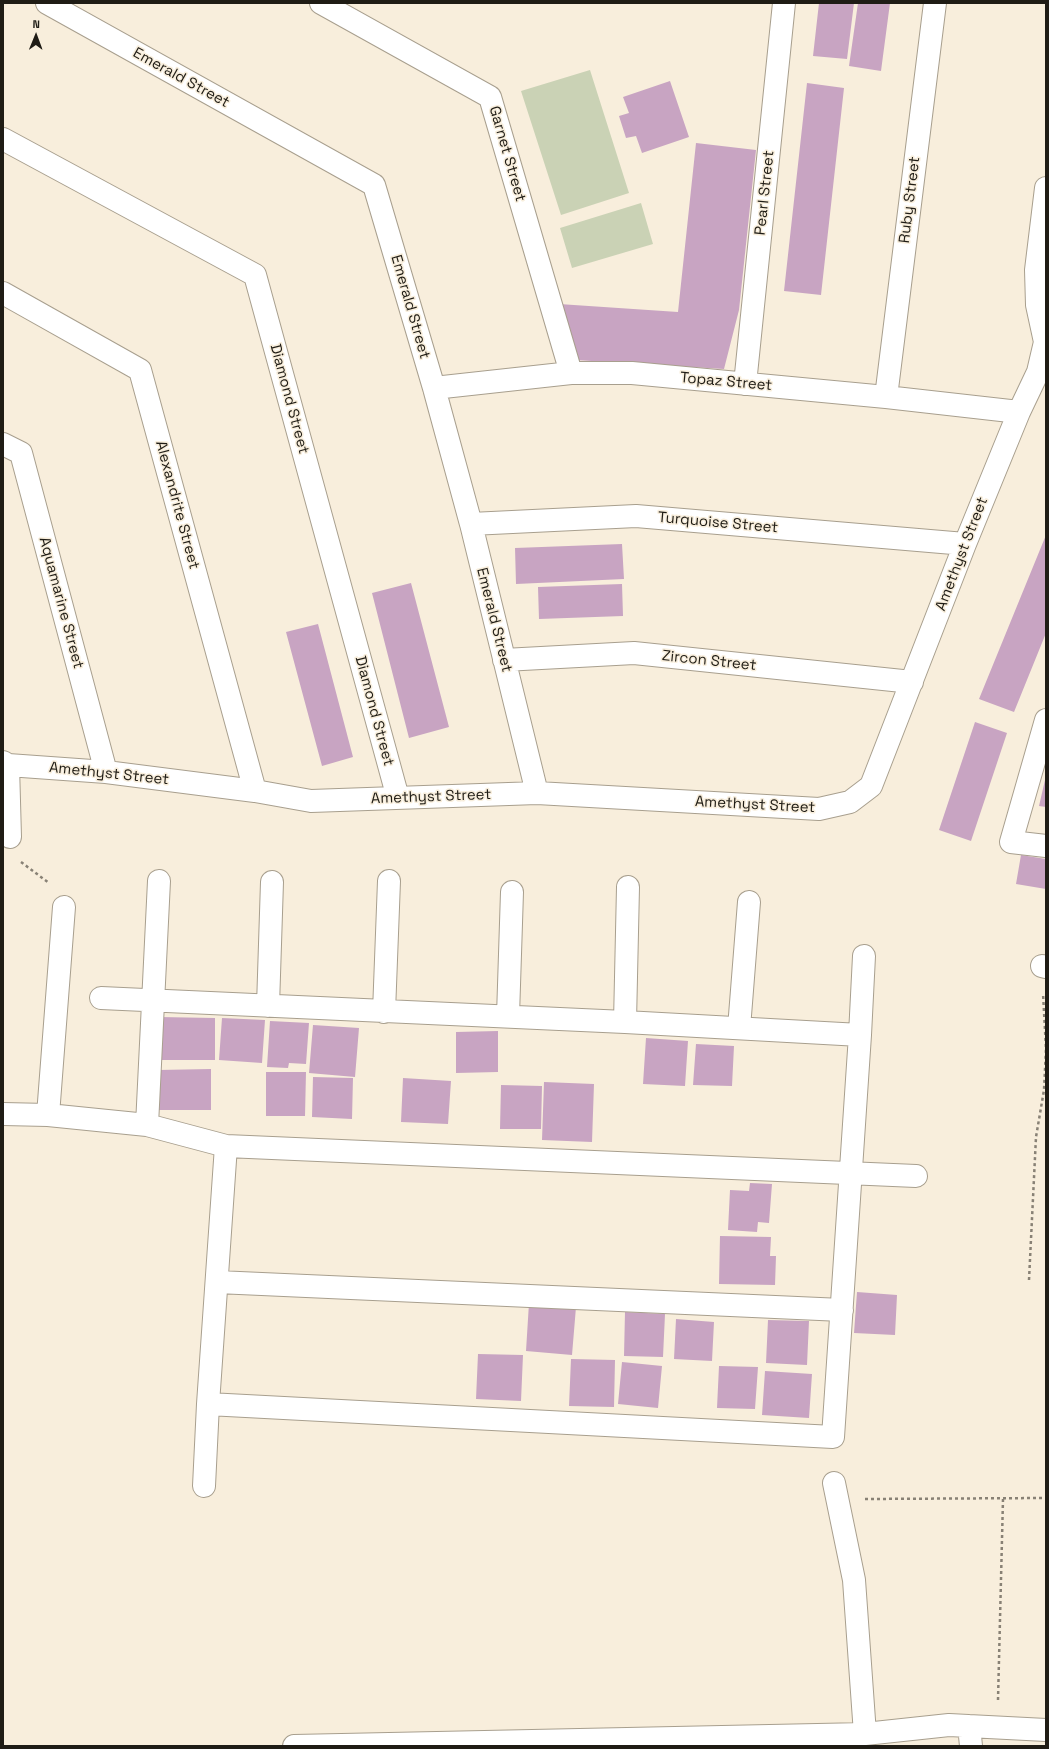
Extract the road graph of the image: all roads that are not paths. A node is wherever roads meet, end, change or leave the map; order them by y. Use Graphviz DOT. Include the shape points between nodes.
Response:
graph roads {
  1 [pos="47,3"];
  2 [pos="321,3"];
  3 [pos="784,3"];
  4 [pos="935,3"];
  5 [pos="3,139"];
  6 [pos="1046,188"];
  7 [pos="3,293"];
  8 [pos="571,373"];
  9 [pos="745,384"];
  10 [pos="434,388"];
  11 [pos="886,397"];
  12 [pos="1019,412"];
  13 [pos="3,444"];
  14 [pos="471,524"];
  15 [pos="965,544"];
  16 [pos="504,660"];
  17 [pos="912,682"];
  18 [pos="1046,720"];
  19 [pos="6,764"];
  20 [pos="106,772"];
  21 [pos="255,791"];
  22 [pos="537,793"];
  23 [pos="398,798"];
  24 [pos="10,838"];
  25 [pos="1046,846"];
  26 [pos="159,881"];
  27 [pos="389,881"];
  28 [pos="272,882"];
  29 [pos="628,887"];
  30 [pos="512,892"];
  31 [pos="749,902"];
  32 [pos="64,907"];
  33 [pos="864,956"];
  34 [pos="101,998"];
  35 [pos="153,1002"];
  36 [pos="268,1006"];
  37 [pos="384,1012"];
  38 [pos="508,1016"];
  39 [pos="625,1022"];
  40 [pos="740,1028"];
  41 [pos="860,1035"];
  42 [pos="3,1114"];
  43 [pos="48,1116"];
  44 [pos="147,1125"];
  45 [pos="226,1146"];
  46 [pos="851,1173"];
  47 [pos="916,1176"];
  48 [pos="217,1282"];
  49 [pos="842,1310"];
  50 [pos="208,1404"];
  51 [pos="204,1486"];
  52 [pos="836,1491"];
  53 [pos="1046,1730"];
  54 [pos="970,1736"];
  55 [pos="878,1738"];
  56 [pos="294,1746"];
  1 -- 10 [label="street, Emerald Street" via="374,184"];
  2 -- 8 [label="street, Garnet Street" via="490,97"];
  3 -- 9 [label="street, Pearl Street"];
  4 -- 11 [label="street, Ruby Street"];
  5 -- 23 [label="street, Diamond Street" via="255,275"];
  6 -- 12 [label="street, Amethyst Street" via="1036,270 1037,305 1046,342 1038,372"];
  7 -- 21 [label="street, Alexandrite Street" via="140,370"];
  8 -- 9 [label="street, Topaz Street" via="632,373"];
  8 -- 10 [label="street, Topaz Street"];
  9 -- 11 [label="street, Topaz Street"];
  10 -- 14 [label="street, Emerald Street"];
  11 -- 12 [label="street, Topaz Street"];
  12 -- 15 [label="street, Amethyst Street"];
  13 -- 20 [label="street, Aquamarine Street" via="20,453"];
  14 -- 15 [label="street, Turquoise Street" via="636,516"];
  14 -- 16 [label="street, Emerald Street"];
  15 -- 17 [label="street, Amethyst Street"];
  16 -- 17 [label="street, Zircon Street" via="634,653"];
  16 -- 22 [label="street, Emerald Street"];
  17 -- 22 [label="street, Amethyst Street" via="871,786 850,802 819,809"];
  18 -- 25 [label="street" via="1011,842"];
  19 -- 20 [label="street, Amethyst Street"];
  19 -- 24 [label="street"];
  20 -- 21 [label="street, Amethyst Street"];
  21 -- 23 [label="street, Amethyst Street" via="311,801"];
  22 -- 23 [label="street, Amethyst Street"];
  26 -- 35 [label="street"];
  27 -- 37 [label="street"];
  28 -- 36 [label="street"];
  29 -- 39 [label="street"];
  30 -- 38 [label="street"];
  31 -- 40 [label="street"];
  32 -- 43 [label="street"];
  33 -- 41 [label="street"];
  34 -- 35 [label="street"];
  35 -- 36 [label="street"];
  35 -- 44 [label="street"];
  36 -- 37 [label="street"];
  37 -- 38 [label="street"];
  38 -- 39 [label="street"];
  39 -- 40 [label="street"];
  40 -- 41 [label="street"];
  41 -- 46 [label="street"];
  42 -- 43 [label="street"];
  43 -- 44 [label="street"];
  44 -- 45 [label="street"];
  45 -- 46 [label="street"];
  45 -- 48 [label="street"];
  46 -- 47 [label="street"];
  46 -- 49 [label="street"];
  48 -- 49 [label="street"];
  48 -- 50 [label="street"];
  49 -- 50 [label="street" via="833,1437"];
  50 -- 51 [label="street"];
  52 -- 55 [label="street" via="854,1580"];
  53 -- 54 [label="street" via="998,1727"];
  54 -- 55 [label="street" via="949,1725"];
  55 -- 56 [label="street"];
}
